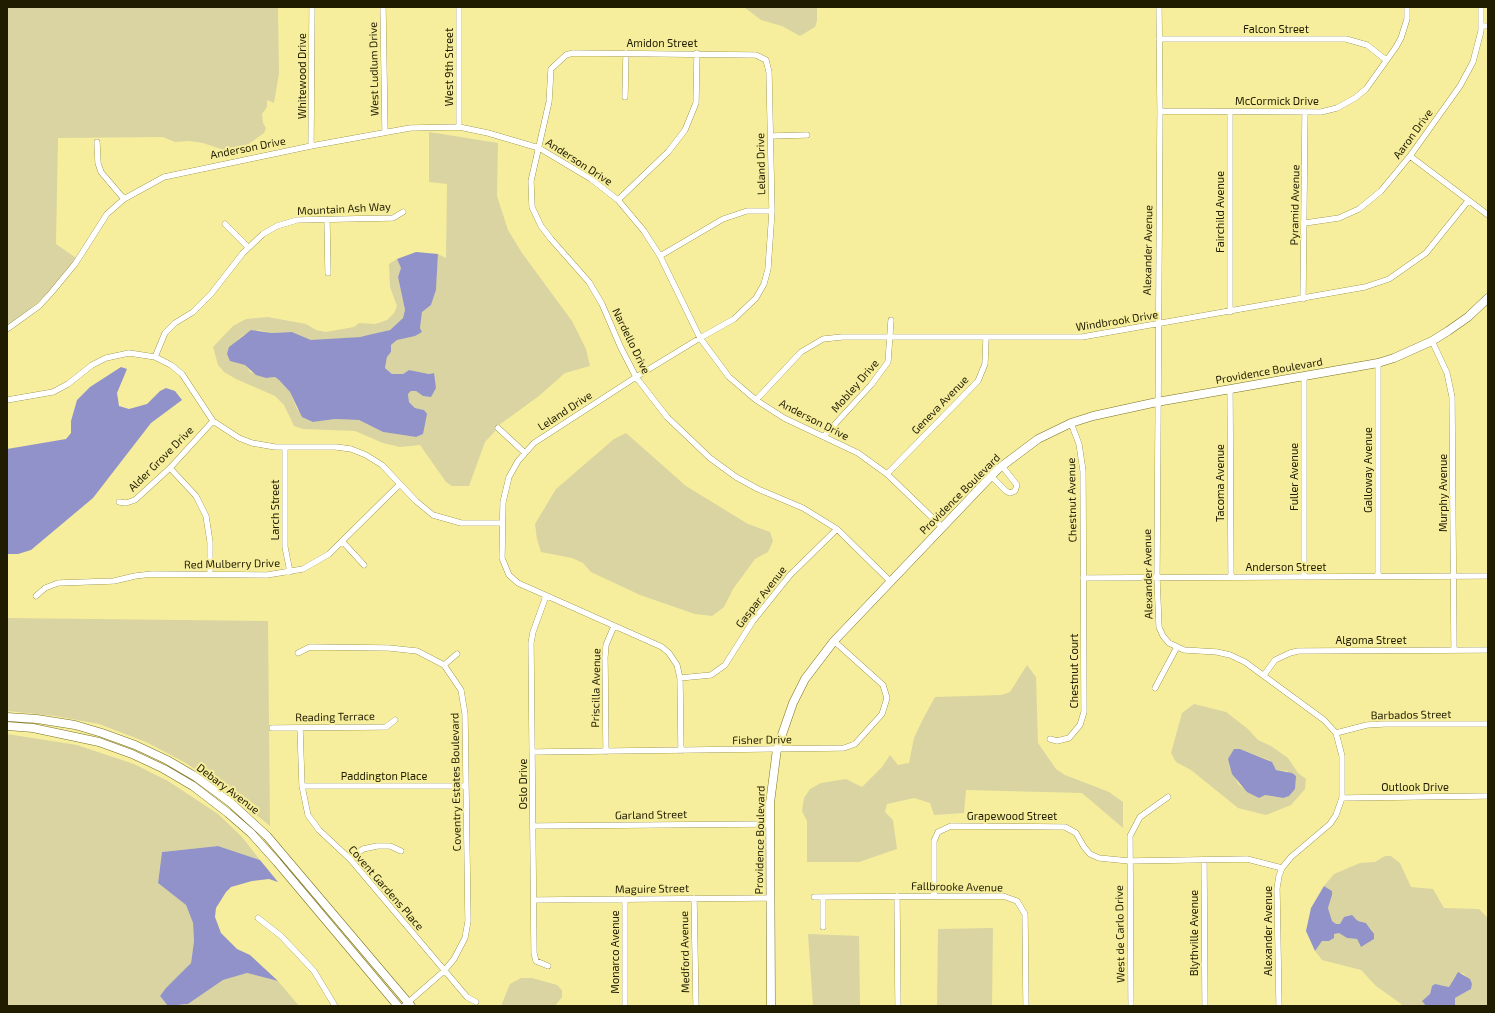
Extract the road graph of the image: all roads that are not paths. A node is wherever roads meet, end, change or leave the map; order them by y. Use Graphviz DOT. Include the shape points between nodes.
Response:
graph roads {
  1 [pos="312,7"];
  2 [pos="383,7"];
  3 [pos="459,7"];
  4 [pos="1159,7"];
  5 [pos="1407,7"];
  6 [pos="1481,7"];
  7 [pos="1481,26"];
  8 [pos="1488,26"];
  9 [pos="1159,39"];
  10 [pos="626,53"];
  11 [pos="697,54"];
  12 [pos="560,60"];
  13 [pos="766,60"];
  14 [pos="1386,60"];
  15 [pos="625,97"];
  16 [pos="1160,111"];
  17 [pos="1230,112"];
  18 [pos="1305,112"];
  19 [pos="459,127"];
  20 [pos="385,132"];
  21 [pos="807,135"];
  22 [pos="771,136"];
  23 [pos="97,142"];
  24 [pos="312,146"];
  25 [pos="539,148"];
  26 [pos="1410,156"];
  27 [pos="124,199"];
  28 [pos="618,200"];
  29 [pos="1468,201"];
  30 [pos="772,211"];
  31 [pos="403,212"];
  32 [pos="1488,215"];
  33 [pos="327,220"];
  34 [pos="1305,223"];
  35 [pos="225,224"];
  36 [pos="248,247"];
  37 [pos="660,256"];
  38 [pos="328,273"];
  39 [pos="1488,298"];
  40 [pos="1303,299"];
  41 [pos="1230,312"];
  42 [pos="891,320"];
  43 [pos="1157,325"];
  44 [pos="7,329"];
  45 [pos="891,337"];
  46 [pos="700,338"];
  47 [pos="986,338"];
  48 [pos="1432,341"];
  49 [pos="155,357"];
  50 [pos="1378,363"];
  51 [pos="1304,376"];
  52 [pos="636,377"];
  53 [pos="1230,389"];
  54 [pos="7,400"];
  55 [pos="756,400"];
  56 [pos="1157,402"];
  57 [pos="213,421"];
  58 [pos="1071,423"];
  59 [pos="498,428"];
  60 [pos="824,436"];
  61 [pos="285,448"];
  62 [pos="524,453"];
  63 [pos="1002,466"];
  64 [pos="170,468"];
  65 [pos="886,474"];
  66 [pos="991,476"];
  67 [pos="400,484"];
  68 [pos="118,502"];
  69 [pos="501,523"];
  70 [pos="942,527"];
  71 [pos="837,529"];
  72 [pos="342,541"];
  73 [pos="364,565"];
  74 [pos="290,572"];
  75 [pos="210,574"];
  76 [pos="1378,576"];
  77 [pos="1453,576"];
  78 [pos="1488,576"];
  79 [pos="1231,577"];
  80 [pos="1304,577"];
  81 [pos="1083,578"];
  82 [pos="1156,578"];
  83 [pos="892,582"];
  84 [pos="36,596"];
  85 [pos="546,596"];
  86 [pos="614,626"];
  87 [pos="834,641"];
  88 [pos="1176,647"];
  89 [pos="1454,650"];
  90 [pos="1488,650"];
  91 [pos="298,654"];
  92 [pos="457,654"];
  93 [pos="444,666"];
  94 [pos="1264,675"];
  95 [pos="680,678"];
  96 [pos="1155,688"];
  97 [pos="7,717"];
  98 [pos="395,720"];
  99 [pos="1488,724"];
  100 [pos="7,726"];
  101 [pos="272,728"];
  102 [pos="300,728"];
  103 [pos="1336,733"];
  104 [pos="1050,739"];
  105 [pos="776,749"];
  106 [pos="681,751"];
  107 [pos="533,752"];
  108 [pos="606,752"];
  109 [pos="302,786"];
  110 [pos="466,786"];
  111 [pos="1488,796"];
  112 [pos="1168,797"];
  113 [pos="1342,798"];
  114 [pos="769,824"];
  115 [pos="533,826"];
  116 [pos="401,851"];
  117 [pos="350,859"];
  118 [pos="1204,860"];
  119 [pos="1129,861"];
  120 [pos="1282,868"];
  121 [pos="897,896"];
  122 [pos="934,896"];
  123 [pos="814,897"];
  124 [pos="823,897"];
  125 [pos="694,898"];
  126 [pos="770,898"];
  127 [pos="625,899"];
  128 [pos="534,900"];
  129 [pos="258,918"];
  130 [pos="823,926"];
  131 [pos="548,966"];
  132 [pos="444,971"];
  133 [pos="476,1002"];
  134 [pos="407,1005"];
  135 [pos="334,1006"];
  136 [pos="398,1006"];
  137 [pos="625,1006"];
  138 [pos="696,1006"];
  139 [pos="771,1006"];
  140 [pos="898,1006"];
  141 [pos="1026,1006"];
  142 [pos="1131,1006"];
  143 [pos="1205,1006"];
  144 [pos="1279,1006"];
  1 -- 24 [label="street, Whitewood Drive"];
  2 -- 20 [label="street, West Ludlum Drive"];
  3 -- 19 [label="street, West 9th Street"];
  4 -- 9 [label="street, Alexander Avenue"];
  5 -- 14 [label="street, McCormick Drive" via="1407,20 1402,38"];
  6 -- 7 [label="street, Aaron Drive"];
  7 -- 8 [label="street"];
  7 -- 26 [label="street, Aaron Drive" via="1473,62 1460,86"];
  9 -- 14 [label="street, Falcon Street" via="1346,39 1367,45"];
  9 -- 16 [label="street, Alexander Avenue"];
  10 -- 11 [label="street, Amidon Street"];
  10 -- 12 [label="street, Amidon Street" via="573,53"];
  10 -- 15 [label="street"];
  11 -- 13 [label="street, Amidon Street" via="756,55"];
  11 -- 28 [label="street" via="696,103 685,130 668,152"];
  12 -- 25 [label="street, Nardello Drive" via="551,69 549,102"];
  13 -- 22 [label="street, Leland Drive" via="770,83"];
  14 -- 18 [label="street, McCormick Drive" via="1366,89 1348,103 1321,112"];
  16 -- 17 [label="street, McCormick Drive"];
  16 -- 43 [label="street, Alexander Avenue"];
  17 -- 18 [label="street, McCormick Drive"];
  17 -- 41 [label="street, Fairchild Avenue"];
  18 -- 34 [label="street, Pyramid Avenue"];
  19 -- 20 [label="street, Anderson Drive" via="432,126"];
  19 -- 25 [label="street, Anderson Drive" via="506,136"];
  20 -- 24 [label="street, Anderson Drive"];
  21 -- 22 [label="street"];
  22 -- 30 [label="street, Leland Drive"];
  23 -- 27 [label="street" via="101,172"];
  24 -- 27 [label="street, Anderson Drive" via="178,173 148,184"];
  25 -- 28 [label="street, Anderson Drive" via="591,179"];
  25 -- 52 [label="street, Nardello Drive" via="531,181 532,207 551,239 590,282"];
  26 -- 29 [label="street"];
  26 -- 34 [label="street, Aaron Drive" via="1381,191 1359,209 1339,218"];
  27 -- 44 [label="street, Anderson Drive" via="108,214 75,264 51,293 39,306"];
  28 -- 37 [label="street, Anderson Drive" via="644,231"];
  29 -- 32 [label="street"];
  29 -- 40 [label="street, Windbrook Drive" via="1426,253 1389,279 1365,287"];
  30 -- 37 [label="street" via="748,211 722,219"];
  30 -- 46 [label="street, Leland Drive" via="768,269 764,284 756,298 734,319"];
  31 -- 33 [label="street, Mountain Ash Way" via="393,218"];
  33 -- 36 [label="street, Mountain Ash Way" via="308,219 287,223 263,234"];
  33 -- 38 [label="street"];
  34 -- 40 [label="street, Pyramid Avenue"];
  35 -- 36 [label="street"];
  36 -- 49 [label="street, Mountain Ash Way" via="211,294 193,312 165,333"];
  37 -- 46 [label="street, Anderson Drive"];
  39 -- 48 [label="main road, Providence Boulevard" via="1468,316"];
  40 -- 41 [label="street, Windbrook Drive"];
  41 -- 43 [label="street, Windbrook Drive"];
  42 -- 45 [label="street, Mobley Drive"];
  43 -- 47 [label="street, Windbrook Drive" via="1082,337"];
  43 -- 56 [label="street, Alexander Avenue"];
  45 -- 47 [label="street, Windbrook Drive"];
  45 -- 55 [label="street, Windbrook Drive" via="842,336 811,345 801,352"];
  45 -- 60 [label="street, Mobley Drive" via="888,362 871,385"];
  46 -- 52 [label="street, Leland Drive"];
  46 -- 55 [label="street, Anderson Drive" via="729,377"];
  47 -- 65 [label="street, Geneva Avenue" via="985,364 978,381"];
  48 -- 50 [label="main road, Providence Boulevard"];
  48 -- 77 [label="street, Murphy Avenue" via="1447,373 1452,397"];
  49 -- 54 [label="street" via="136,353 112,356 96,362 68,384 53,392"];
  49 -- 57 [label="street" via="182,374"];
  50 -- 51 [label="main road, Providence Boulevard"];
  50 -- 76 [label="street, Galloway Avenue"];
  51 -- 53 [label="main road, Providence Boulevard"];
  51 -- 80 [label="street, Fuller Avenue"];
  52 -- 62 [label="street, Leland Drive" via="534,443"];
  52 -- 71 [label="street, Nardello Drive" via="666,417 710,458 736,478 802,508"];
  53 -- 56 [label="main road, Providence Boulevard"];
  53 -- 79 [label="street, Tacoma Avenue"];
  55 -- 60 [label="street, Anderson Drive" via="784,418"];
  56 -- 58 [label="main road, Providence Boulevard"];
  56 -- 82 [label="street, Alexander Avenue"];
  57 -- 61 [label="street" via="238,438"];
  57 -- 64 [label="street, Alder Grove Drive"];
  58 -- 63 [label="main road, Providence Boulevard" via="1038,439"];
  58 -- 81 [label="street, Chestnut Avenue" via="1082,457"];
  59 -- 62 [label="street"];
  60 -- 65 [label="street, Anderson Drive" via="858,453"];
  61 -- 67 [label="street" via="351,449 382,466"];
  61 -- 74 [label="street, Larch Street" via="285,547"];
  62 -- 69 [label="street, Leland Drive" via="509,477"];
  63 -- 66 [label="main road, Providence Boulevard"];
  63 -- 66 [label="street" via="1017,485 1015,491 1006,491"];
  64 -- 68 [label="street, Alder Grove Drive" via="134,500"];
  64 -- 75 [label="street" via="196,496 206,516 210,542"];
  65 -- 70 [label="street, Anderson Drive"];
  66 -- 70 [label="main road, Providence Boulevard"];
  67 -- 69 [label="street" via="424,509 441,518 461,523"];
  67 -- 72 [label="street, Red Mulberry Drive"];
  69 -- 85 [label="street, Leland Drive" via="502,558 509,575 518,583"];
  70 -- 83 [label="main road, Providence Boulevard"];
  71 -- 83 [label="street, Nardello Drive"];
  71 -- 95 [label="street, Gaspar Avenue" via="790,575 753,621 725,665 711,675"];
  72 -- 73 [label="street"];
  72 -- 74 [label="street, Red Mulberry Drive" via="316,563"];
  74 -- 75 [label="street, Red Mulberry Drive" via="267,575"];
  75 -- 84 [label="street, Red Mulberry Drive" via="152,574 114,581 58,583 45,588"];
  76 -- 77 [label="street, Anderson Street"];
  76 -- 80 [label="street, Anderson Street"];
  77 -- 78 [label="street, Anderson Street"];
  77 -- 89 [label="street, Murphy Avenue"];
  79 -- 80 [label="street, Anderson Street"];
  79 -- 82 [label="street, Anderson Street"];
  81 -- 82 [label="street, Anderson Street"];
  81 -- 104 [label="street, Chestnut Court" via="1084,712 1080,725 1069,738 1057,741"];
  82 -- 88 [label="street, Alexander Avenue" via="1159,627 1163,636"];
  83 -- 87 [label="main road, Providence Boulevard"];
  85 -- 86 [label="street, Leland Drive"];
  85 -- 107 [label="street, Oslo Drive" via="531,643"];
  86 -- 95 [label="street, Leland Drive" via="662,647 677,666"];
  86 -- 108 [label="street, Priscilla Avenue" via="606,645 605,657"];
  87 -- 105 [label="main road, Providence Boulevard" via="806,679 793,702"];
  87 -- 105 [label="street, Fisher Drive" via="883,685 887,698 886,708 855,744 844,748"];
  88 -- 94 [label="street" via="1189,651 1230,654"];
  88 -- 96 [label="street"];
  89 -- 90 [label="street, Algoma Street"];
  89 -- 94 [label="street, Algoma Street" via="1290,652 1275,660"];
  91 -- 93 [label="street, Coventry Estates Boulevard" via="310,647 389,648 417,651"];
  92 -- 93 [label="street"];
  93 -- 110 [label="street, Coventry Estates Boulevard" via="461,690 466,714"];
  94 -- 103 [label="street" via="1320,716"];
  95 -- 106 [label="street, Leland Drive"];
  97 -- 134 [label="main road, Debary Avenue" via="75,725 102,733 136,745 196,777 231,803 267,836"];
  98 -- 102 [label="street, Reading Terrace" via="386,727"];
  99 -- 103 [label="street, Barbados Street" via="1367,725"];
  100 -- 136 [label="main road, Debary Avenue" via="33,728 99,742 132,754 193,786 251,833"];
  101 -- 102 [label="street, Reading Terrace"];
  102 -- 109 [label="street, Covent Gardens Place"];
  103 -- 113 [label="street" via="1342,756"];
  105 -- 106 [label="street, Fisher Drive"];
  105 -- 114 [label="main road, Providence Boulevard"];
  106 -- 108 [label="street, Fisher Drive"];
  107 -- 108 [label="street, Fisher Drive"];
  107 -- 115 [label="street, Oslo Drive"];
  109 -- 110 [label="street, Paddington Place"];
  109 -- 117 [label="street, Covent Gardens Place" via="308,815 319,830"];
  110 -- 132 [label="street, Coventry Estates Boulevard" via="468,921 465,938"];
  111 -- 113 [label="street, Outlook Drive"];
  112 -- 119 [label="street, West de Carlo Drive" via="1145,812 1138,820 1130,836"];
  113 -- 120 [label="street" via="1330,824 1298,850"];
  114 -- 115 [label="street, Garland Street"];
  114 -- 126 [label="main road, Providence Boulevard"];
  115 -- 128 [label="street, Oslo Drive"];
  116 -- 117 [label="street" via="390,846 377,846 363,849"];
  117 -- 132 [label="street, Covent Gardens Place"];
  118 -- 119 [label="street, Grapewood Street"];
  118 -- 120 [label="street, Grapewood Street" via="1247,859"];
  118 -- 143 [label="street, Blythville Avenue"];
  119 -- 122 [label="street, Grapewood Street" via="1094,856 1084,847 1076,833 1065,827 951,826 942,829 935,836"];
  119 -- 142 [label="street, West de Carlo Drive"];
  120 -- 144 [label="street, Alexander Avenue" via="1278,888"];
  121 -- 122 [label="street, Fallbrooke Avenue"];
  121 -- 124 [label="street, Fallbrooke Avenue"];
  121 -- 140 [label="street"];
  122 -- 141 [label="street, Fallbrooke Avenue" via="1003,896 1017,901 1025,914"];
  123 -- 124 [label="street, Fallbrooke Avenue"];
  124 -- 130 [label="street"];
  125 -- 126 [label="street, Maguire Street"];
  125 -- 127 [label="street, Maguire Street"];
  125 -- 138 [label="street, Medford Avenue"];
  126 -- 139 [label="main road, Providence Boulevard"];
  127 -- 128 [label="street, Maguire Street"];
  127 -- 137 [label="street, Monarco Avenue"];
  128 -- 131 [label="street, Oslo Drive" via="534,953 536,962"];
  129 -- 135 [label="street" via="281,936 314,971"];
  132 -- 133 [label="street, Covent Gardens Place" via="467,997"];
  132 -- 134 [label="street, Coventry Estates Boulevard"];
}
